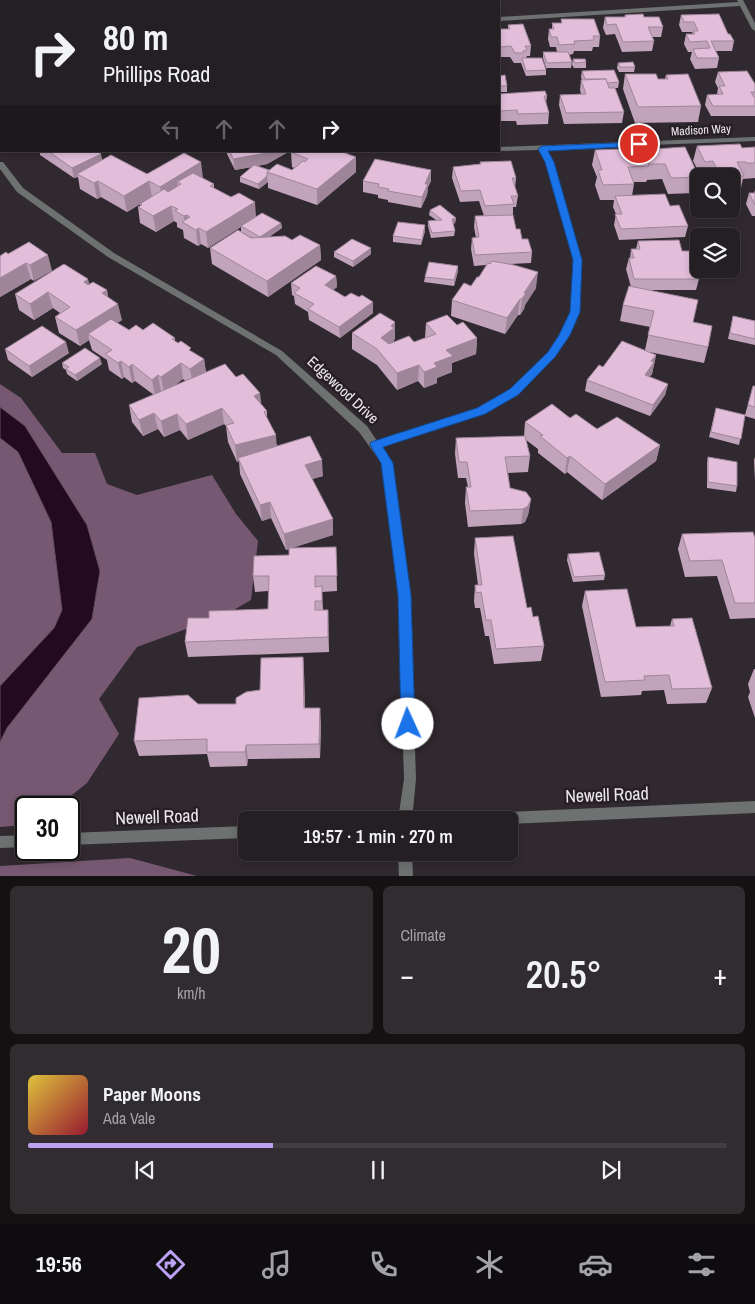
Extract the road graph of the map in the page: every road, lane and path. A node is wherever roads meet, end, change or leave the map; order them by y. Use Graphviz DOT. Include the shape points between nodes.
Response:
graph roads {
  1 [pos="741,2"];
  2 [pos="500,19"];
  3 [pos="755,29"];
  4 [pos="755,139"];
  5 [pos="542,149"];
  6 [pos="500,150"];
  7 [pos="0,164"];
  8 [pos="375,445"];
  9 [pos="755,808"];
  10 [pos="406,811"];
  11 [pos="518,818"];
  12 [pos="238,832"];
  13 [pos="80,839"];
  14 [pos="405,861"];
  15 [pos="406,876"];
  1 -- 2 [label="street"];
  1 -- 3 [label="street"];
  4 -- 5 [label="street, Madison Way"];
  5 -- 6 [label="street, Madison Way"];
  5 -- 8 [label="street" via="549,162 578,260 575,312 564,335 552,355 514,392 490,406"];
  7 -- 8 [label="street, Edgewood Drive" via="20,190 111,255 279,353 363,429"];
  8 -- 10 [label="street, Edgewood Drive" via="387,463 404,595 410,779"];
  9 -- 11 [label="street, Newell Road"];
  12 -- 13 [label="street, Newell Road"];
  14 -- 15 [label="street"];
}
